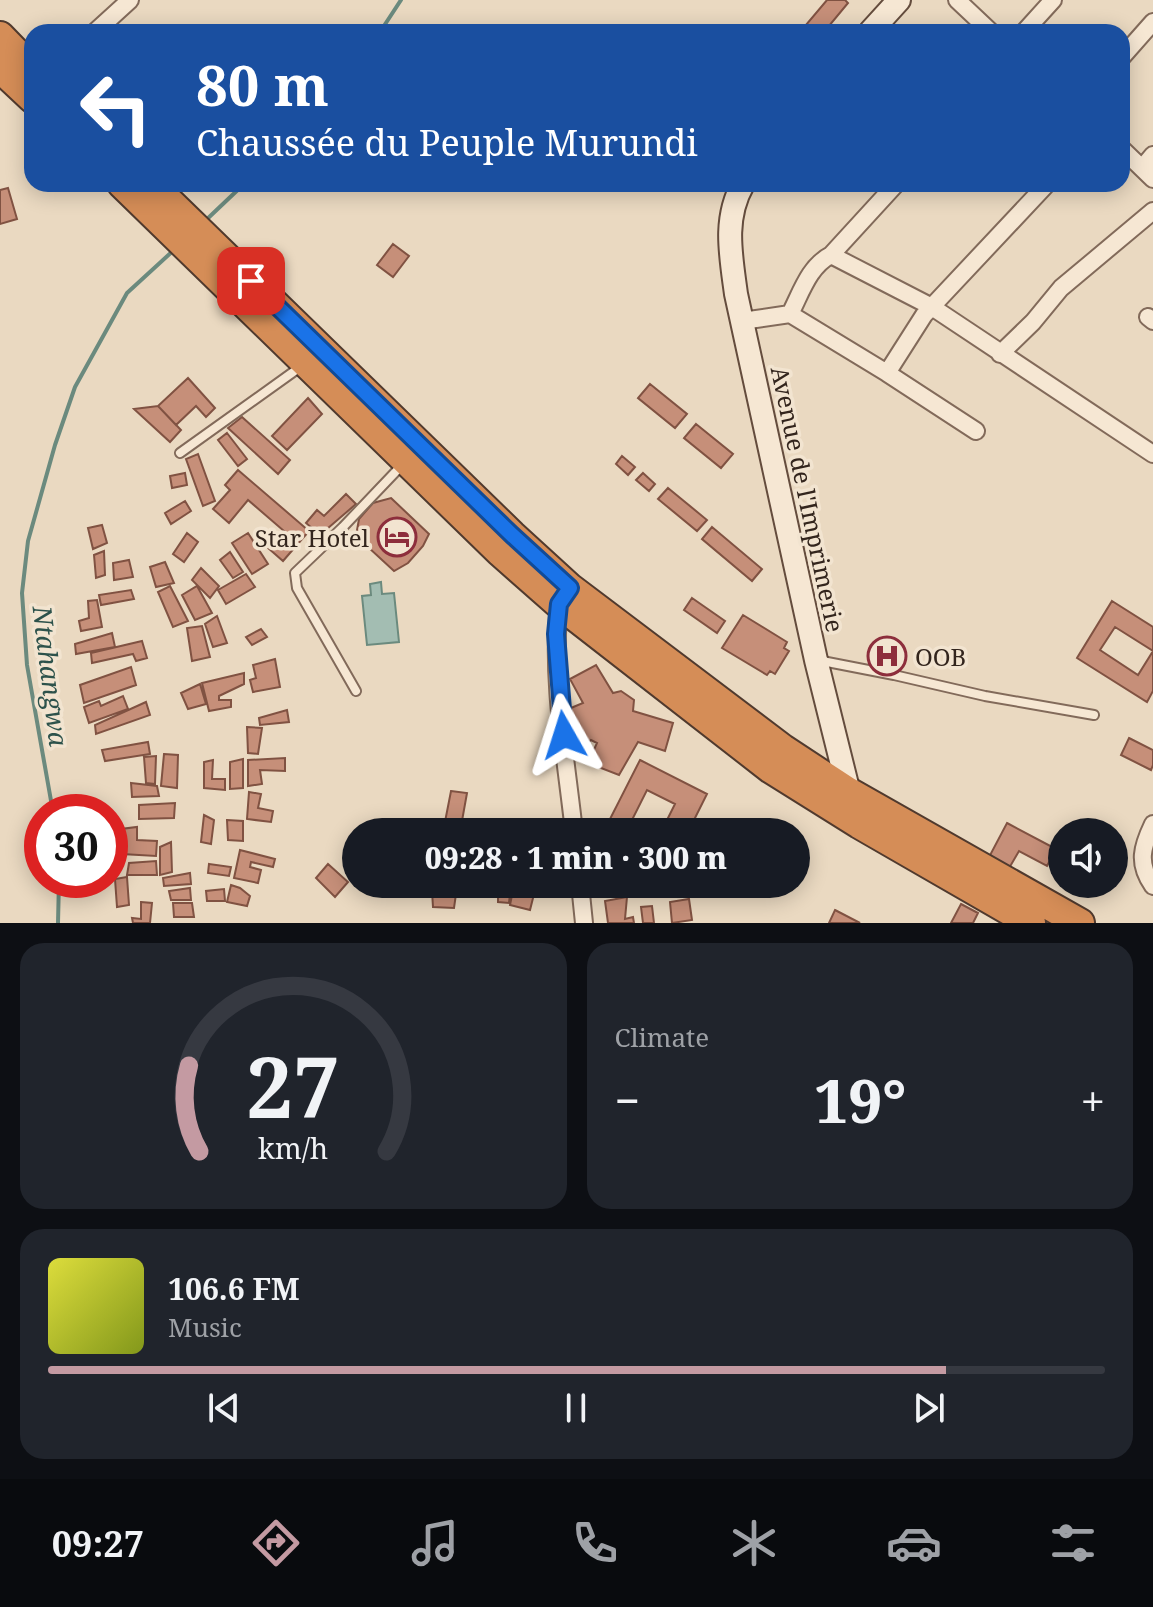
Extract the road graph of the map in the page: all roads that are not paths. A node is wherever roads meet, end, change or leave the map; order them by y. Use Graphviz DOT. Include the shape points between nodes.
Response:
graph roads {
  1 [pos="130,0"];
  2 [pos="899,0"];
  3 [pos="957,0"];
  4 [pos="1053,0"];
  5 [pos="1153,22"];
  6 [pos="104,24"];
  7 [pos="877,24"];
  8 [pos="982,24"];
  9 [pos="1031,24"];
  10 [pos="0,36"];
  11 [pos="1130,48"];
  12 [pos="0,68"];
  13 [pos="24,77"];
  14 [pos="24,84"];
  15 [pos="1130,154"];
  16 [pos="1149,167"];
  17 [pos="738,192"];
  18 [pos="889,192"];
  19 [pos="1040,192"];
  20 [pos="156,198"];
  21 [pos="1153,211"];
  22 [pos="831,255"];
  23 [pos="223,267"];
  24 [pos="932,307"];
  25 [pos="790,314"];
  26 [pos="742,321"];
  27 [pos="1000,354"];
  28 [pos="307,363"];
  29 [pos="887,373"];
  30 [pos="976,431"];
  31 [pos="1151,449"];
  32 [pos="180,453"];
  33 [pos="407,460"];
  34 [pos="564,596"];
  35 [pos="816,660"];
  36 [pos="356,691"];
  37 [pos="1094,715"];
  38 [pos="847,791"];
  39 [pos="573,818"];
  40 [pos="859,824"];
  41 [pos="1153,824"];
  42 [pos="1153,886"];
  43 [pos="581,898"];
  44 [pos="584,923"];
  45 [pos="1031,923"];
  46 [pos="1080,923"];
  1 -- 6 [label="street"];
  2 -- 7 [label="street"];
  3 -- 8 [label="street"];
  4 -- 9 [label="street"];
  5 -- 11 [label="street"];
  10 -- 13 [label="highway"];
  12 -- 14 [label="highway"];
  15 -- 16 [label="street"];
  17 -- 26 [label="street, Avenue de l'Imprimerie" via="729,234"];
  18 -- 22 [label="street"];
  19 -- 24 [label="street"];
  20 -- 23 [label="highway"];
  21 -- 27 [label="street" via="1061,288"];
  22 -- 24 [label="street"];
  22 -- 25 [label="street" via="811,272"];
  23 -- 28 [label="highway"];
  23 -- 34 [label="highway" via="512,535"];
  24 -- 27 [label="street"];
  24 -- 29 [label="street"];
  25 -- 26 [label="street"];
  25 -- 29 [label="street"];
  26 -- 35 [label="street, Avenue de l'Imprimerie"];
  27 -- 31 [label="street"];
  28 -- 32 [label="lane"];
  28 -- 33 [label="highway"];
  29 -- 30 [label="street"];
  33 -- 34 [label="highway" via="500,552"];
  33 -- 36 [label="lane" via="295,573 297,588"];
  34 -- 38 [label="highway"];
  34 -- 39 [label="street" via="556,634"];
  34 -- 40 [label="highway" via="771,769"];
  35 -- 37 [label="lane"];
  35 -- 38 [label="street, Avenue de l'Imprimerie"];
  38 -- 40 [label="street, Avenue de l'Imprimerie"];
  38 -- 46 [label="highway"];
  40 -- 45 [label="highway"];
  41 -- 42 [label="street" via="1142,861"];
  43 -- 44 [label="street"];
}
